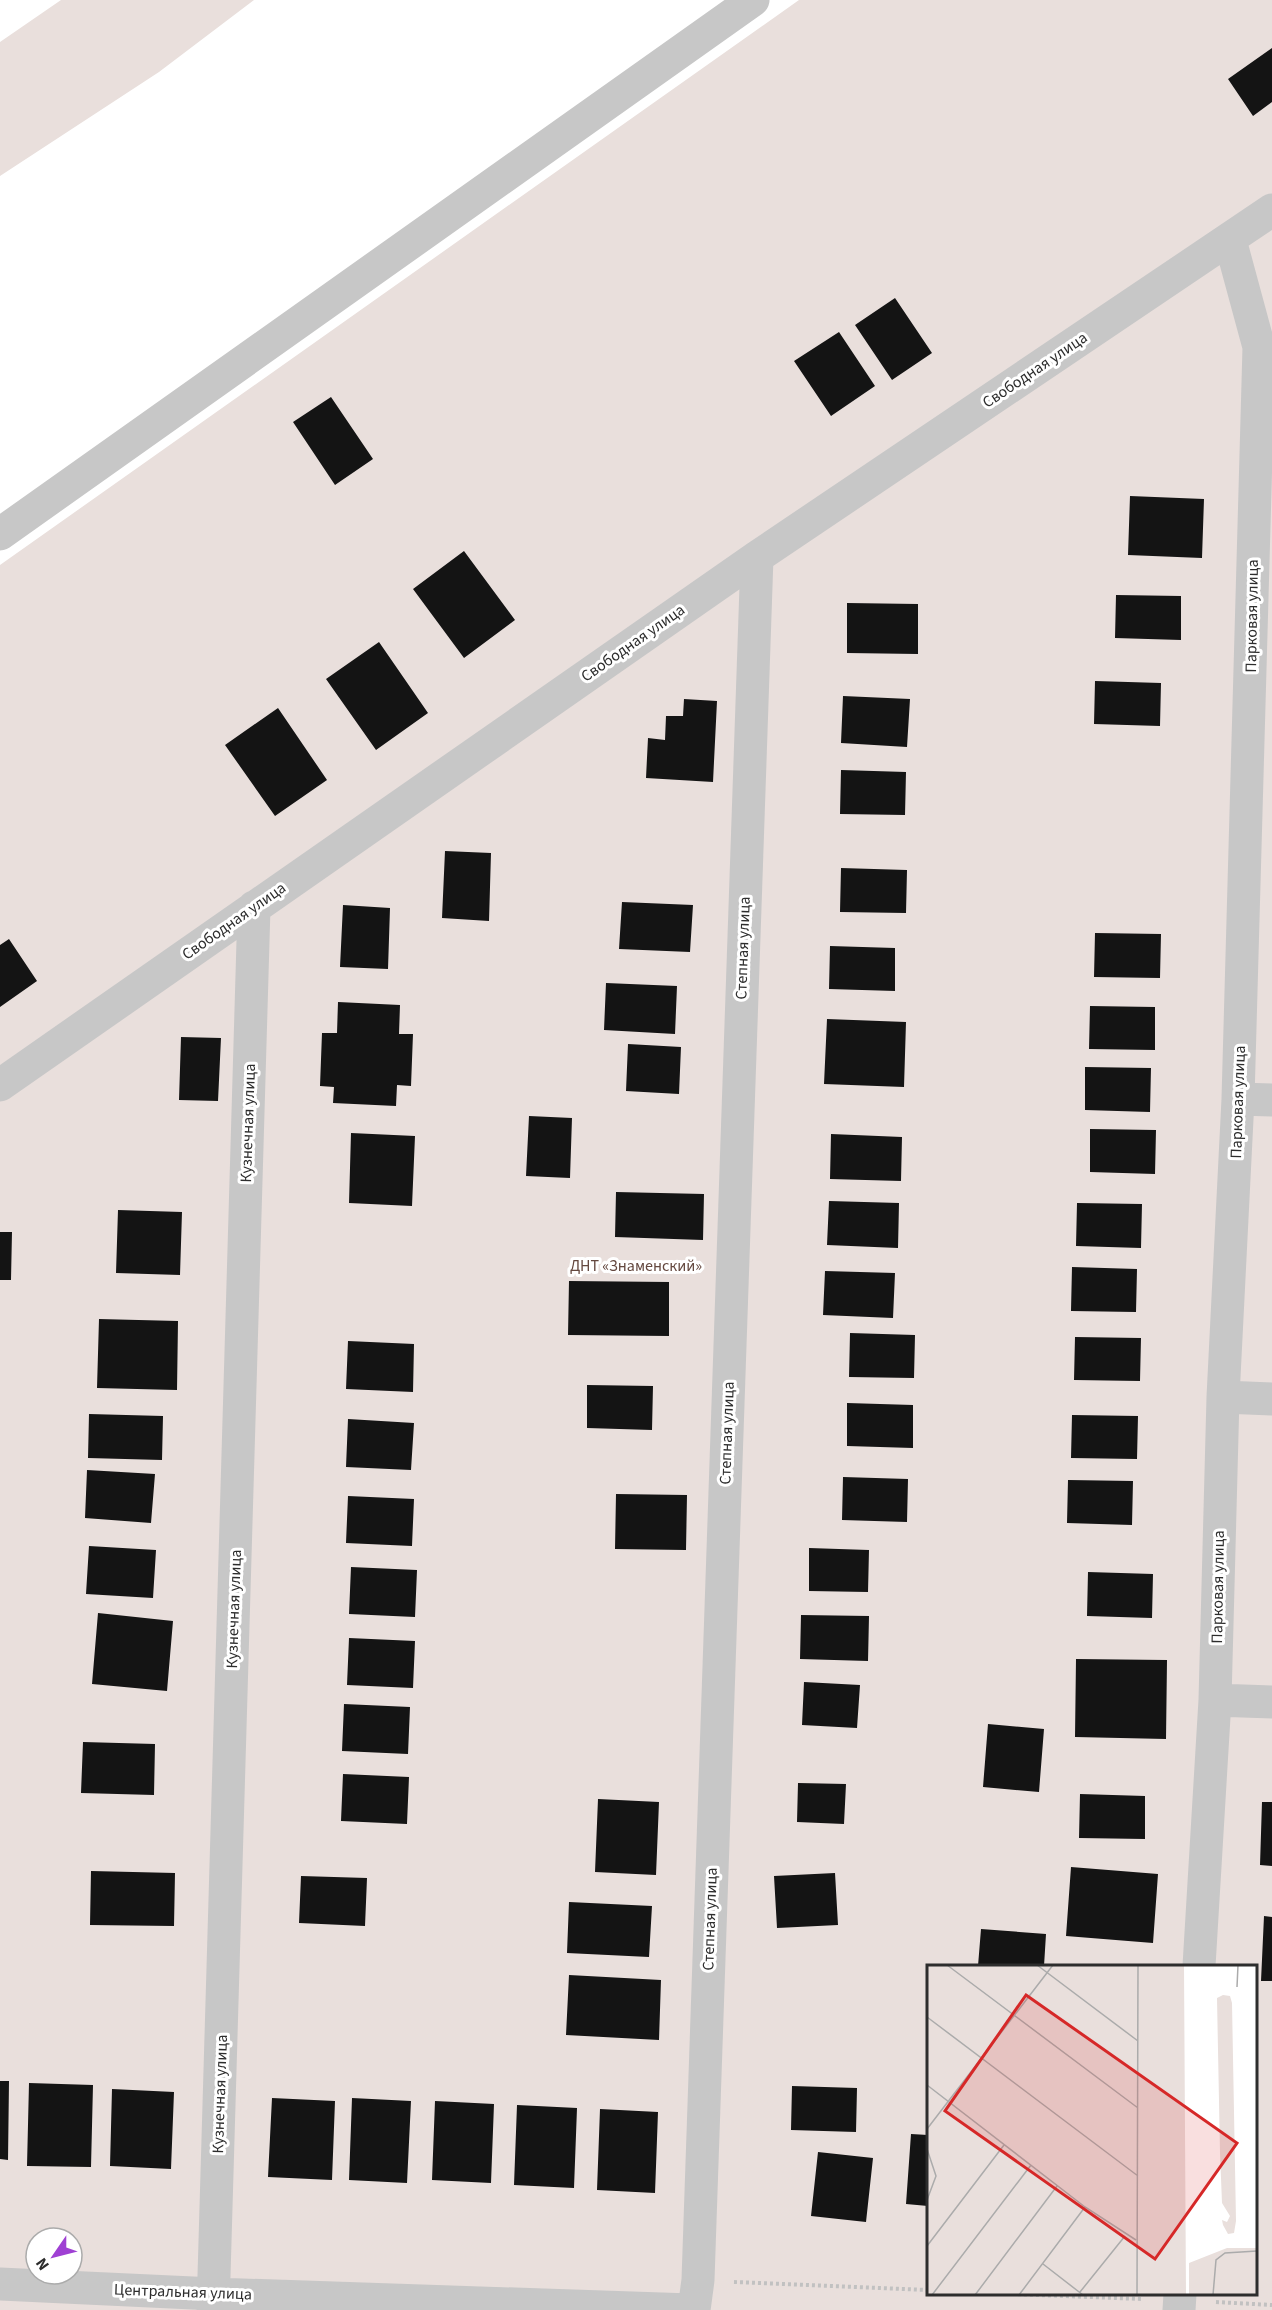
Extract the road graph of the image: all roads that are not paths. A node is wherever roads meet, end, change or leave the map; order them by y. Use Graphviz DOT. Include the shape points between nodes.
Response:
graph roads {
  1 [pos="753,0"];
  2 [pos="1272,210"];
  3 [pos="1230,240"];
  4 [pos="1265,347"];
  5 [pos="0,534"];
  6 [pos="756,556"];
  7 [pos="1260,787"];
  8 [pos="254,907"];
  9 [pos="0,1084"];
  10 [pos="1238,1099"];
  11 [pos="1272,1100"];
  12 [pos="1223,1397"];
  13 [pos="1272,1399"];
  14 [pos="1215,1700"];
  15 [pos="1272,1702"];
  16 [pos="1199,1965"];
  17 [pos="0,2284"];
  18 [pos="1180,2295"];
  19 [pos="213,2302"];
  20 [pos="692,2310"];
  21 [pos="1179,2310"];
  1 -- 5 [label="street"];
  2 -- 3 [label="street, Свободная улица"];
  3 -- 4 [label="street, Парковая улица"];
  3 -- 6 [label="street, Свободная улица"];
  4 -- 7 [label="street, Парковая улица"];
  6 -- 8 [label="street, Свободная улица"];
  6 -- 20 [label="street, Степная улица" via="698,2268"];
  7 -- 10 [label="street, Парковая улица"];
  8 -- 9 [label="street, Свободная улица"];
  8 -- 19 [label="street, Кузнечная улица"];
  10 -- 11 [label="street"];
  10 -- 12 [label="street, Парковая улица"];
  12 -- 13 [label="street"];
  12 -- 14 [label="street, Парковая улица"];
  14 -- 15 [label="street"];
  14 -- 16 [label="street, Парковая улица"];
  17 -- 19 [label="street, Центральная улица"];
  18 -- 21 [label="street"];
  19 -- 20 [label="street, Центральная улица"];
}
